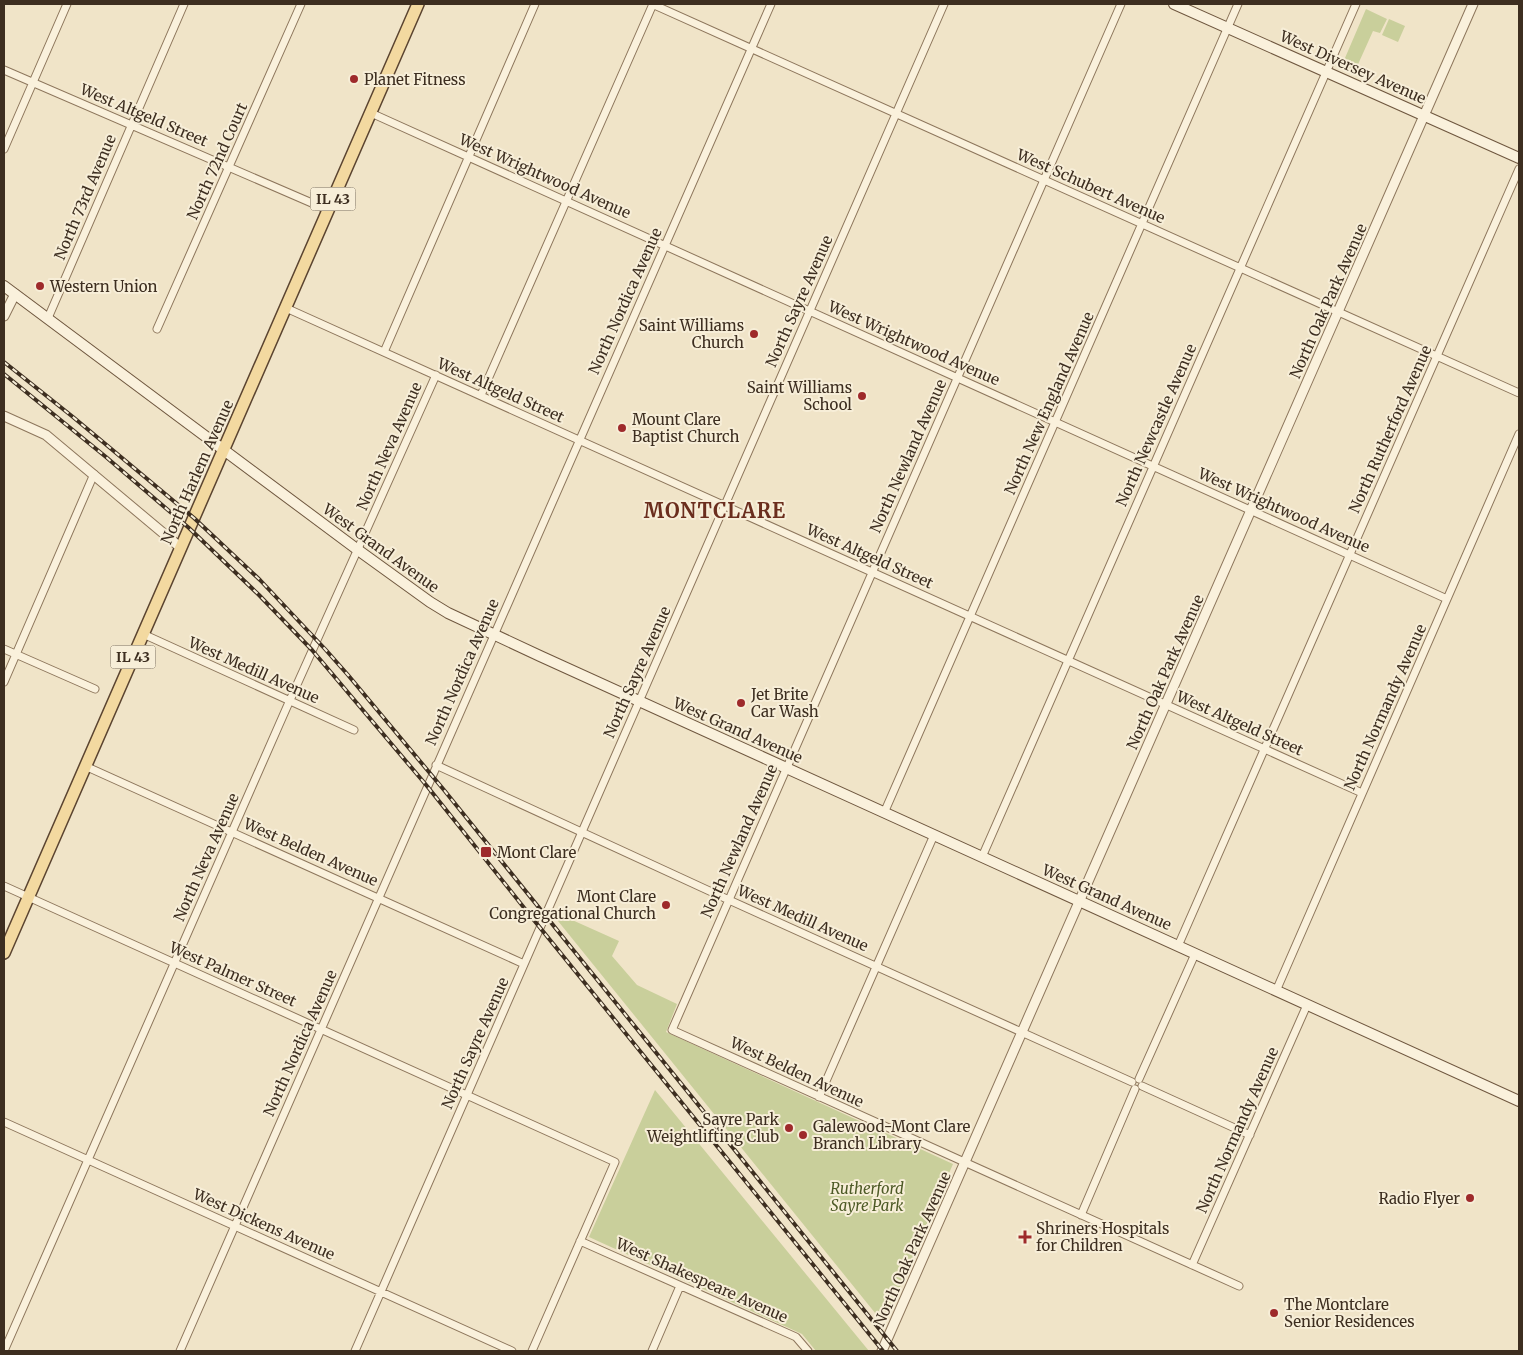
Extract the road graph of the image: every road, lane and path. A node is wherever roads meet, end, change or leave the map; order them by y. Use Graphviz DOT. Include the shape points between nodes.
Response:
graph roads {
  1 [pos="67,4"];
  2 [pos="184,4"];
  3 [pos="300,4"];
  4 [pos="418,4"];
  5 [pos="534,4"];
  6 [pos="653,4"];
  7 [pos="771,4"];
  8 [pos="944,4"];
  9 [pos="1121,4"];
  10 [pos="1174,4"];
  11 [pos="1238,4"];
  12 [pos="1356,4"];
  13 [pos="1473,4"];
  14 [pos="1228,28"];
  15 [pos="751,48"];
  16 [pos="4,70"];
  17 [pos="1326,72"];
  18 [pos="33,82"];
  19 [pos="370,112"];
  20 [pos="896,113"];
  21 [pos="1424,115"];
  22 [pos="131,125"];
  23 [pos="4,149"];
  24 [pos="468,157"];
  25 [pos="1519,158"];
  26 [pos="230,167"];
  27 [pos="1519,169"];
  28 [pos="1044,180"];
  29 [pos="566,201"];
  30 [pos="328,210"];
  31 [pos="1142,224"];
  32 [pos="665,245"];
  33 [pos="1240,268"];
  34 [pos="4,286"];
  35 [pos="15,294"];
  36 [pos="286,308"];
  37 [pos="810,311"];
  38 [pos="1338,312"];
  39 [pos="4,316"];
  40 [pos="48,318"];
  41 [pos="157,329"];
  42 [pos="384,352"];
  43 [pos="1437,356"];
  44 [pos="436,375"];
  45 [pos="957,378"];
  46 [pos="1519,393"];
  47 [pos="481,396"];
  48 [pos="4,416"];
  49 [pos="1055,422"];
  50 [pos="1519,434"];
  51 [pos="579,440"];
  52 [pos="224,450"];
  53 [pos="1153,466"];
  54 [pos="94,474"];
  55 [pos="725,506"];
  56 [pos="1251,510"];
  57 [pos="181,548"];
  58 [pos="358,550"];
  59 [pos="1350,555"];
  60 [pos="872,572"];
  61 [pos="1447,599"];
  62 [pos="970,616"];
  63 [pos="143,634"];
  64 [pos="494,635"];
  65 [pos="4,649"];
  66 [pos="16,654"];
  67 [pos="1068,660"];
  68 [pos="4,682"];
  69 [pos="95,689"];
  70 [pos="289,701"];
  71 [pos="639,701"];
  72 [pos="1166,704"];
  73 [pos="354,730"];
  74 [pos="1265,749"];
  75 [pos="436,765"];
  76 [pos="85,766"];
  77 [pos="786,768"];
  78 [pos="1362,793"];
  79 [pos="884,813"];
  80 [pos="232,832"];
  81 [pos="582,833"];
  82 [pos="934,835"];
  83 [pos="982,857"];
  84 [pos="4,886"];
  85 [pos="28,896"];
  86 [pos="378,898"];
  87 [pos="729,900"];
  88 [pos="1080,902"];
  89 [pos="1178,946"];
  90 [pos="4,952"];
  91 [pos="1195,954"];
  92 [pos="175,963"];
  93 [pos="524,964"];
  94 [pos="876,966"];
  95 [pos="1276,991"];
  96 [pos="1307,1005"];
  97 [pos="321,1029"];
  98 [pos="672,1030"];
  99 [pos="1022,1033"];
  100 [pos="1137,1084"];
  101 [pos="467,1095"];
  102 [pos="819,1097"];
  103 [pos="1519,1101"];
  104 [pos="4,1122"];
  105 [pos="1250,1135"];
  106 [pos="88,1160"];
  107 [pos="965,1162"];
  108 [pos="1080,1215"];
  109 [pos="235,1226"];
  110 [pos="580,1240"];
  111 [pos="1192,1265"];
  112 [pos="680,1286"];
  113 [pos="1238,1286"];
  114 [pos="381,1292"];
  115 [pos="4,1351"];
  116 [pos="180,1351"];
  117 [pos="355,1351"];
  118 [pos="512,1351"];
  119 [pos="532,1351"];
  120 [pos="652,1351"];
  121 [pos="808,1351"];
  122 [pos="882,1351"];
  1 -- 18 [label="street"];
  2 -- 22 [label="street, North 73rd Avenue"];
  3 -- 26 [label="street, North 72nd Court"];
  4 -- 19 [label="main road, North Harlem Avenue / IL 43"];
  5 -- 24 [label="street"];
  6 -- 15 [label="street, West Schubert Avenue"];
  6 -- 29 [label="street"];
  7 -- 15 [label="street, North Nordica Avenue"];
  8 -- 20 [label="street, North Sayre Avenue"];
  9 -- 28 [label="street, North Newland Avenue"];
  10 -- 14 [label="main road, West Diversey Avenue"];
  11 -- 14 [label="street, North New England Avenue"];
  12 -- 17 [label="street, North Newcastle Avenue"];
  13 -- 21 [label="street, North Oak Park Avenue"];
  14 -- 17 [label="main road, West Diversey Avenue"];
  14 -- 31 [label="street, North New England Avenue"];
  15 -- 20 [label="street, West Schubert Avenue"];
  15 -- 32 [label="street, North Nordica Avenue"];
  16 -- 18 [label="street, West Altgeld Street"];
  17 -- 21 [label="main road, West Diversey Avenue"];
  17 -- 33 [label="street, North Newcastle Avenue"];
  18 -- 22 [label="street, West Altgeld Street"];
  18 -- 23 [label="street"];
  19 -- 24 [label="street, West Wrightwood Avenue"];
  19 -- 30 [label="main road, North Harlem Avenue / IL 43"];
  20 -- 28 [label="street, West Schubert Avenue"];
  20 -- 37 [label="street, North Sayre Avenue"];
  21 -- 25 [label="main road, West Diversey Avenue"];
  21 -- 38 [label="street, North Oak Park Avenue"];
  22 -- 26 [label="street, West Altgeld Street"];
  22 -- 40 [label="street, North 73rd Avenue"];
  24 -- 29 [label="street, West Wrightwood Avenue"];
  24 -- 42 [label="street"];
  26 -- 30 [label="street, West Altgeld Street"];
  26 -- 41 [label="street, North 72nd Court"];
  27 -- 43 [label="street, North Rutherford Avenue"];
  28 -- 31 [label="street, West Schubert Avenue"];
  28 -- 45 [label="street, North Newland Avenue"];
  29 -- 32 [label="street, West Wrightwood Avenue"];
  29 -- 47 [label="street"];
  30 -- 36 [label="main road, North Harlem Avenue / IL 43"];
  31 -- 33 [label="street, West Schubert Avenue"];
  31 -- 49 [label="street, North New England Avenue"];
  32 -- 37 [label="street, West Wrightwood Avenue"];
  32 -- 51 [label="street, North Nordica Avenue"];
  33 -- 38 [label="street, West Schubert Avenue"];
  33 -- 53 [label="street, North Newcastle Avenue"];
  34 -- 35 [label="main road, West Grand Avenue"];
  35 -- 39 [label="street"];
  35 -- 40 [label="main road, West Grand Avenue"];
  36 -- 42 [label="street, West Altgeld Street"];
  36 -- 52 [label="main road, North Harlem Avenue / IL 43"];
  37 -- 45 [label="street, West Wrightwood Avenue"];
  37 -- 55 [label="street, North Sayre Avenue"];
  38 -- 43 [label="street, West Schubert Avenue"];
  38 -- 56 [label="street, North Oak Park Avenue"];
  40 -- 52 [label="main road, West Grand Avenue"];
  42 -- 44 [label="street, West Altgeld Street"];
  43 -- 46 [label="street, West Schubert Avenue"];
  43 -- 59 [label="street, North Rutherford Avenue"];
  44 -- 47 [label="street, West Altgeld Street"];
  44 -- 58 [label="street, North Neva Avenue"];
  45 -- 49 [label="street, West Wrightwood Avenue"];
  45 -- 60 [label="street, North Newland Avenue"];
  47 -- 51 [label="street, West Altgeld Street"];
  48 -- 54 [label="street" via="46,436"];
  49 -- 53 [label="street, West Wrightwood Avenue"];
  49 -- 62 [label="street, North New England Avenue"];
  50 -- 61 [label="street, North Normandy Avenue"];
  51 -- 55 [label="street, West Altgeld Street"];
  51 -- 64 [label="street, North Nordica Avenue"];
  52 -- 57 [label="main road, North Harlem Avenue / IL 43"];
  52 -- 58 [label="main road, West Grand Avenue"];
  53 -- 56 [label="street, West Wrightwood Avenue"];
  53 -- 67 [label="street, North Newcastle Avenue"];
  54 -- 57 [label="street"];
  54 -- 66 [label="street"];
  55 -- 60 [label="street, West Altgeld Street"];
  55 -- 71 [label="street, North Sayre Avenue"];
  56 -- 59 [label="street, West Wrightwood Avenue"];
  56 -- 72 [label="street, North Oak Park Avenue"];
  57 -- 63 [label="main road, North Harlem Avenue / IL 43"];
  58 -- 64 [label="main road, West Grand Avenue" via="441,609"];
  58 -- 70 [label="street, North Neva Avenue"];
  59 -- 61 [label="street, West Wrightwood Avenue"];
  59 -- 74 [label="street, North Rutherford Avenue"];
  60 -- 62 [label="street, West Altgeld Street"];
  60 -- 77 [label="street, North Newland Avenue"];
  61 -- 78 [label="street, North Normandy Avenue"];
  62 -- 67 [label="street, West Altgeld Street"];
  62 -- 79 [label="street, North New England Avenue"];
  63 -- 70 [label="street, West Medill Avenue"];
  63 -- 76 [label="main road, North Harlem Avenue / IL 43"];
  64 -- 71 [label="main road, West Grand Avenue"];
  64 -- 75 [label="street, North Nordica Avenue"];
  65 -- 66 [label="street"];
  66 -- 68 [label="street"];
  66 -- 69 [label="street"];
  67 -- 72 [label="street, West Altgeld Street"];
  67 -- 83 [label="street, North Newcastle Avenue"];
  70 -- 73 [label="street, West Medill Avenue"];
  70 -- 80 [label="street, North Neva Avenue"];
  71 -- 77 [label="main road, West Grand Avenue"];
  71 -- 81 [label="street, North Sayre Avenue"];
  72 -- 74 [label="street, West Altgeld Street"];
  72 -- 88 [label="street, North Oak Park Avenue"];
  74 -- 78 [label="street, West Altgeld Street"];
  74 -- 89 [label="street, North Rutherford Avenue"];
  75 -- 81 [label="street, West Medill Avenue"];
  75 -- 86 [label="street, North Nordica Avenue"];
  76 -- 80 [label="street, West Belden Avenue"];
  76 -- 85 [label="main road, North Harlem Avenue / IL 43"];
  77 -- 79 [label="main road, West Grand Avenue"];
  77 -- 87 [label="street, North Newland Avenue"];
  78 -- 95 [label="street, North Normandy Avenue"];
  79 -- 82 [label="main road, West Grand Avenue"];
  80 -- 86 [label="street, West Belden Avenue"];
  80 -- 92 [label="street, North Neva Avenue"];
  81 -- 87 [label="street, West Medill Avenue"];
  81 -- 93 [label="street, North Sayre Avenue"];
  82 -- 83 [label="main road, West Grand Avenue"];
  82 -- 94 [label="street"];
  83 -- 88 [label="main road, West Grand Avenue"];
  84 -- 85 [label="street, West Palmer Street"];
  85 -- 90 [label="main road, North Harlem Avenue / IL 43"];
  85 -- 92 [label="street, West Palmer Street"];
  86 -- 93 [label="street, West Belden Avenue"];
  86 -- 97 [label="street, North Nordica Avenue"];
  87 -- 94 [label="street, West Medill Avenue"];
  87 -- 98 [label="street, North Newland Avenue"];
  88 -- 89 [label="main road, West Grand Avenue"];
  88 -- 99 [label="street, North Oak Park Avenue"];
  89 -- 91 [label="main road, West Grand Avenue"];
  91 -- 95 [label="main road, West Grand Avenue"];
  91 -- 100 [label="street"];
  92 -- 97 [label="street, West Palmer Street"];
  92 -- 106 [label="street, North Neva Avenue"];
  93 -- 101 [label="street, North Sayre Avenue"];
  94 -- 99 [label="street, West Medill Avenue"];
  94 -- 102 [label="street"];
  95 -- 96 [label="main road, West Grand Avenue"];
  96 -- 103 [label="main road, West Grand Avenue"];
  96 -- 105 [label="street, North Normandy Avenue"];
  97 -- 101 [label="street, West Palmer Street"];
  97 -- 109 [label="street, North Nordica Avenue"];
  98 -- 102 [label="street, West Belden Avenue"];
  99 -- 100 [label="street, West Medill Avenue"];
  99 -- 107 [label="street, North Oak Park Avenue"];
  100 -- 105 [label="street, West Medill Avenue"];
  100 -- 108 [label="street"];
  101 -- 110 [label="street, West Palmer Street" via="615,1162"];
  101 -- 114 [label="street, North Sayre Avenue"];
  102 -- 107 [label="street, West Belden Avenue"];
  104 -- 106 [label="street, West Dickens Avenue"];
  105 -- 111 [label="street, North Normandy Avenue"];
  106 -- 109 [label="street, West Dickens Avenue"];
  106 -- 115 [label="street, North Neva Avenue"];
  107 -- 108 [label="street, West Belden Avenue"];
  107 -- 122 [label="street, North Oak Park Avenue"];
  108 -- 111 [label="street, West Belden Avenue"];
  109 -- 114 [label="street, West Dickens Avenue"];
  109 -- 116 [label="street, North Nordica Avenue"];
  110 -- 112 [label="street, West Shakespeare Avenue"];
  110 -- 119 [label="street"];
  111 -- 113 [label="street, West Belden Avenue"];
  112 -- 120 [label="street"];
  112 -- 121 [label="street, West Shakespeare Avenue" via="796,1337"];
  114 -- 117 [label="street, North Sayre Avenue"];
  114 -- 118 [label="street, West Dickens Avenue"];
}
